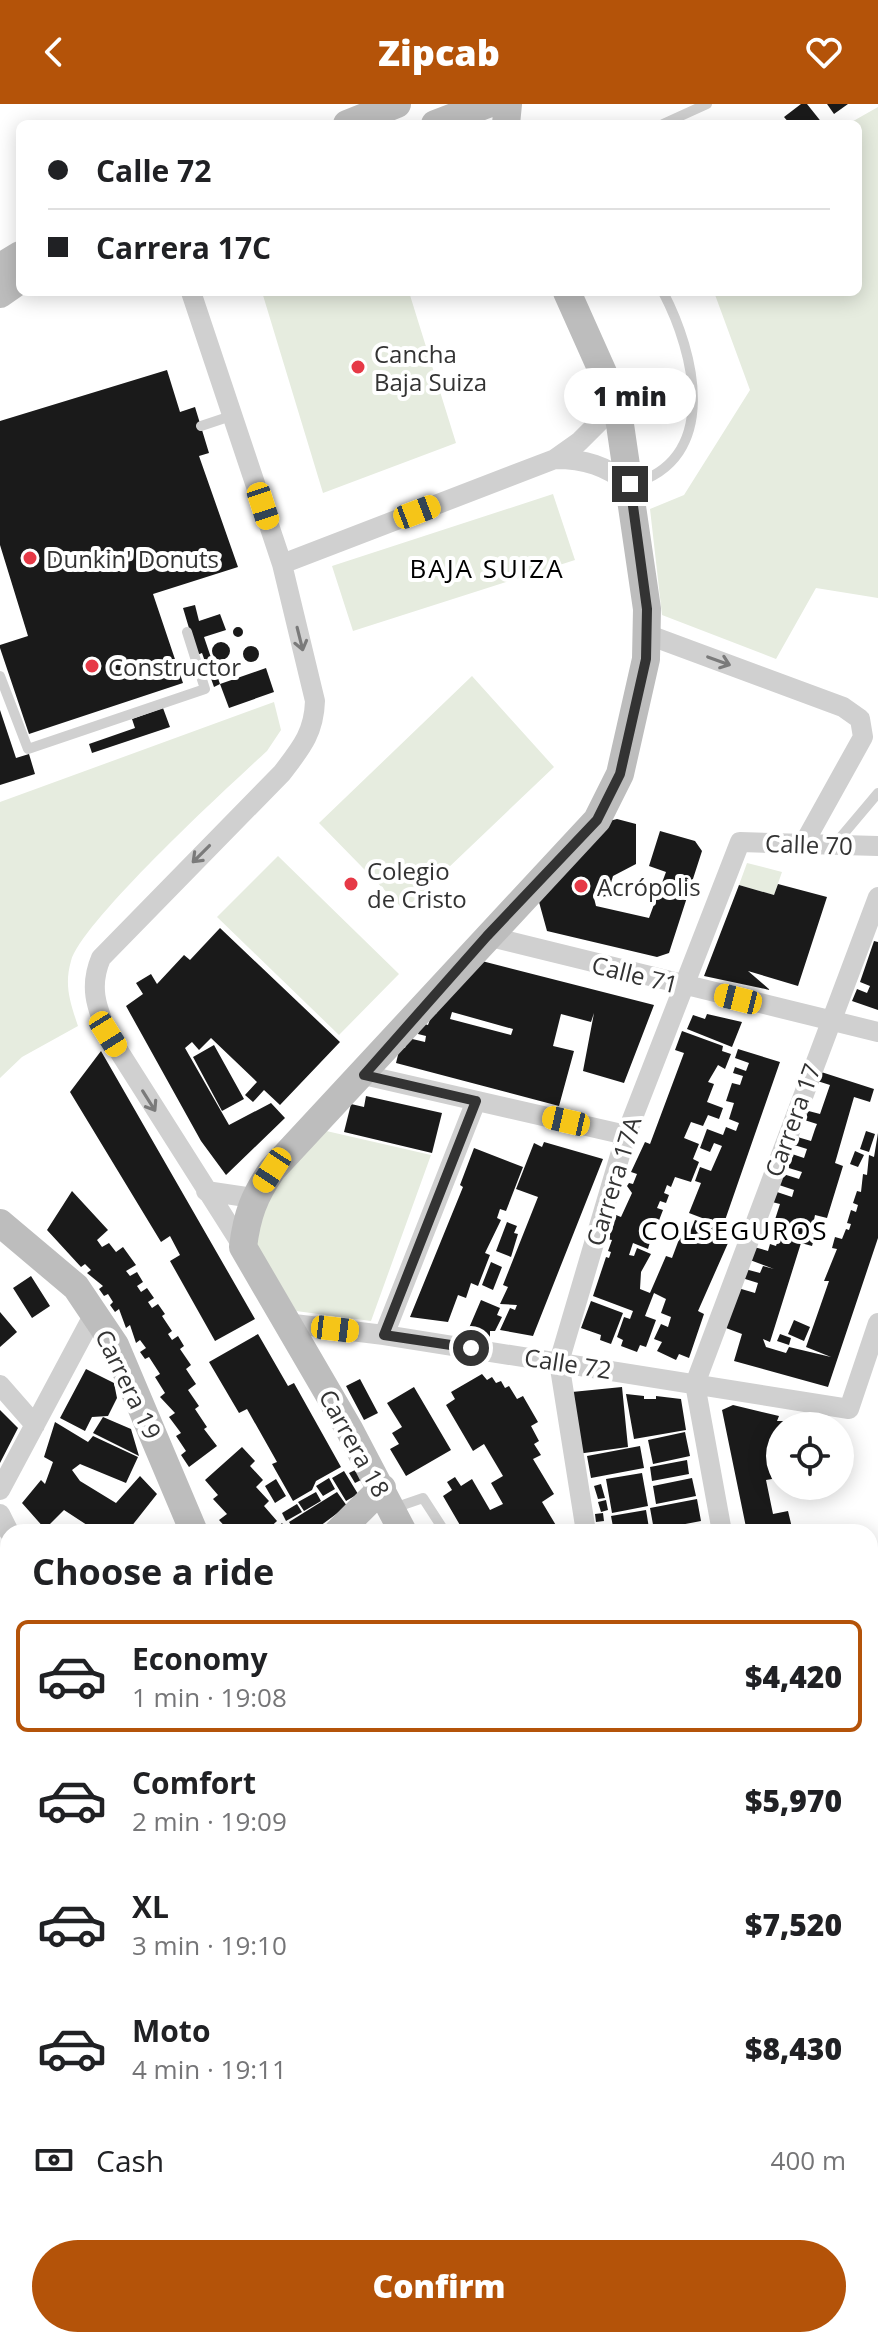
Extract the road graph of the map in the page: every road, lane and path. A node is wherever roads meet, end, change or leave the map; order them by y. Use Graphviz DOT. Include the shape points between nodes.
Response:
graph roads {
  1 [pos="397,104"];
  2 [pos="488,104"];
  3 [pos="707,104"];
  4 [pos="357,120"];
  5 [pos="446,120"];
  6 [pos="672,120"];
  7 [pos="192,296"];
  8 [pos="569,296"];
  9 [pos="665,296"];
  10 [pos="617,404"];
  11 [pos="234,415"];
  12 [pos="201,426"];
  13 [pos="555,459"];
  14 [pos="630,484"];
  15 [pos="282,564"];
  16 [pos="187,632"];
  17 [pos="646,634"];
  18 [pos="0,676"];
  19 [pos="878,793"];
  20 [pos="740,842"];
  21 [pos="803,845"];
  22 [pos="833,846"];
  23 [pos="878,846"];
  24 [pos="878,897"];
  25 [pos="487,936"];
  26 [pos="684,986"];
  27 [pos="828,1022"];
  28 [pos="878,1032"];
  29 [pos="364,1075"];
  30 [pos="476,1101"];
  31 [pos="626,1135"];
  32 [pos="206,1191"];
  33 [pos="253,1198"];
  34 [pos="2,1227"];
  35 [pos="243,1247"];
  36 [pos="94,1314"];
  37 [pos="286,1323"];
  38 [pos="878,1323"];
  39 [pos="384,1335"];
  40 [pos="559,1362"];
  41 [pos="695,1384"];
  42 [pos="0,1385"];
  43 [pos="35,1425"];
  44 [pos="0,1490"];
  45 [pos="392,1510"];
  46 [pos="191,1524"];
  47 [pos="358,1524"];
  48 [pos="440,1524"];
  49 [pos="585,1524"];
  50 [pos="721,1524"];
  1 -- 4 [label="street"];
  2 -- 5 [label="street"];
  3 -- 6 [label="lane"];
  7 -- 11 [label="street, Carrera 18"];
  8 -- 10 [label="street"];
  9 -- 14 [label="lane" via="689,355 692,412 682,447 668,468"];
  10 -- 13 [label="street"];
  10 -- 14 [label="street"];
  11 -- 12 [label="lane"];
  11 -- 15 [label="street, Carrera 18"];
  13 -- 14 [label="street" via="582,459 608,468"];
  13 -- 15 [label="street"];
  14 -- 17 [label="street"];
  15 -- 32 [label="street, Carrera 18, one-way" via="315,701 309,739 101,958 93,975 94,998 108,1034"];
  16 -- 18 [label="lane" via="205,689 28,749"];
  17 -- 21 [label="street, one-way" via="843,707 860,719 863,737"];
  17 -- 25 [label="street" via="646,659 620,774 597,820"];
  19 -- 22 [label="lane"];
  20 -- 21 [label="street, Calle 70"];
  20 -- 26 [label="street, Carrera 17A"];
  21 -- 22 [label="street, Calle 70"];
  22 -- 23 [label="street, Calle 70"];
  24 -- 27 [label="street, Carrera 17"];
  25 -- 26 [label="street, Calle 71"];
  25 -- 29 [label="street"];
  26 -- 27 [label="street, Calle 71"];
  26 -- 31 [label="street, Carrera 17A"];
  27 -- 28 [label="street, Calle 71"];
  27 -- 41 [label="street, Carrera 17"];
  29 -- 30 [label="street"];
  29 -- 33 [label="street" via="272,1170"];
  30 -- 31 [label="street"];
  30 -- 39 [label="street"];
  31 -- 40 [label="street, Carrera 17A"];
  32 -- 33 [label="street"];
  32 -- 35 [label="street, Carrera 18"];
  33 -- 35 [label="street"];
  34 -- 36 [label="street, Carrera 19" via="76,1287"];
  35 -- 37 [label="street, Carrera 18"];
  36 -- 43 [label="street"];
  36 -- 46 [label="street, Carrera 19" via="121,1359"];
  37 -- 39 [label="street, Calle 72"];
  37 -- 45 [label="street, Carrera 18"];
  38 -- 41 [label="street, Calle 72" via="849,1409"];
  39 -- 40 [label="street, Calle 72"];
  40 -- 41 [label="street, Calle 72"];
  40 -- 49 [label="street, Carrera 17A"];
  41 -- 50 [label="street"];
  42 -- 43 [label="street"];
  43 -- 44 [label="street"];
  45 -- 47 [label="street"];
  45 -- 48 [label="lane" via="423,1498"];
}
